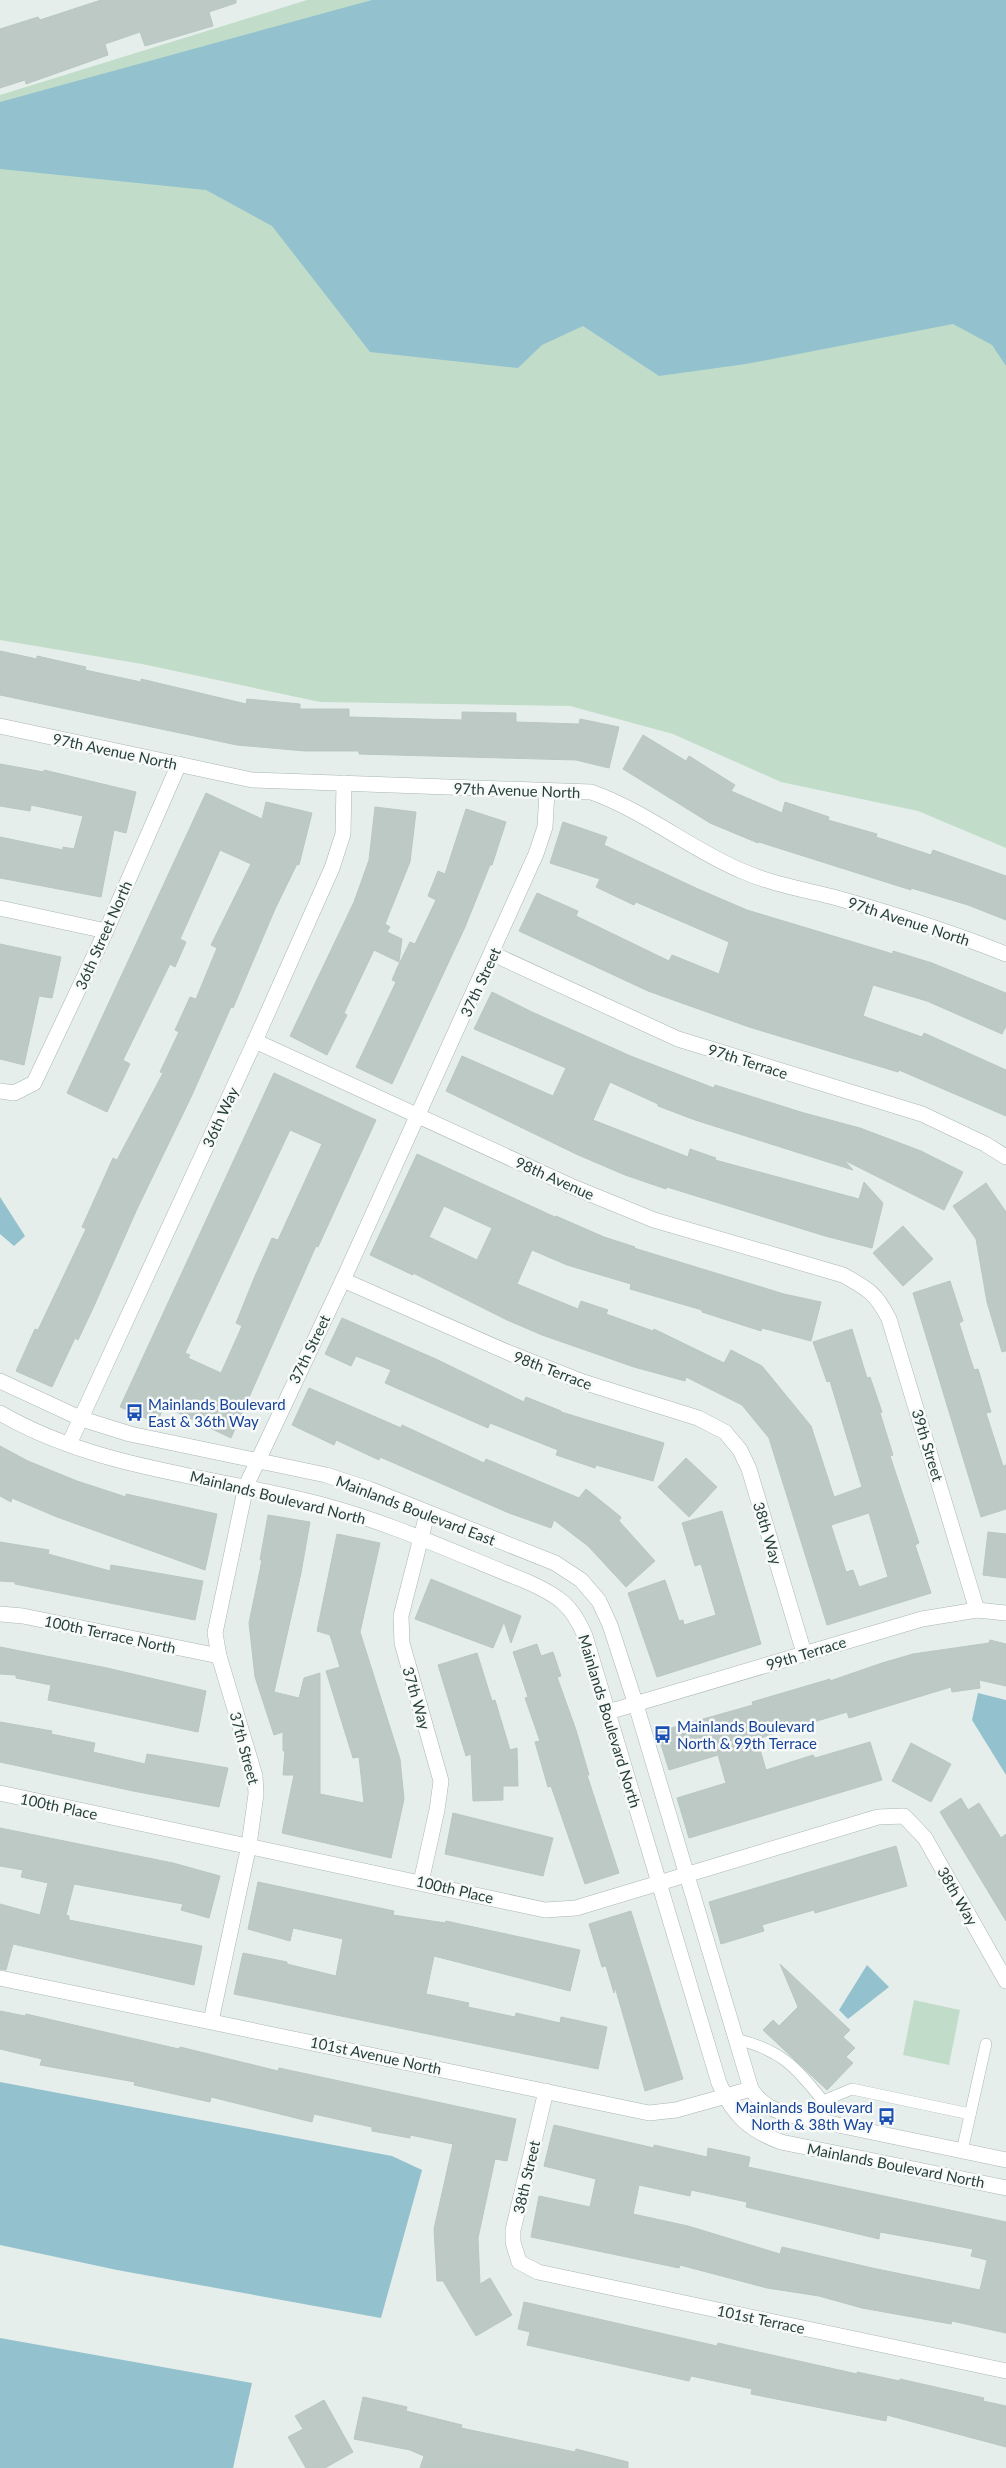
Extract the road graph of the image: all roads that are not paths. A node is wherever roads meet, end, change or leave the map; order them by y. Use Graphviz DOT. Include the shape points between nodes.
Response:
graph roads {
  1 [pos="0,726"];
  2 [pos="179,764"];
  3 [pos="344,783"];
  4 [pos="548,791"];
  5 [pos="0,908"];
  6 [pos="106,931"];
  7 [pos="493,954"];
  8 [pos="1006,954"];
  9 [pos="255,1041"];
  10 [pos="7,1092"];
  11 [pos="417,1117"];
  12 [pos="1006,1157"];
  13 [pos="343,1280"];
  14 [pos="865,1288"];
  15 [pos="0,1381"];
  16 [pos="0,1413"];
  17 [pos="82,1419"];
  18 [pos="69,1444"];
  19 [pos="259,1462"];
  20 [pos="749,1469"];
  21 [pos="246,1486"];
  22 [pos="427,1514"];
  23 [pos="420,1538"];
  24 [pos="977,1610"];
  25 [pos="1006,1613"];
  26 [pos="0,1614"];
  27 [pos="804,1653"];
  28 [pos="219,1656"];
  29 [pos="636,1705"];
  30 [pos="608,1712"];
  31 [pos="0,1793"];
  32 [pos="904,1816"];
  33 [pos="249,1846"];
  34 [pos="686,1876"];
  35 [pos="421,1882"];
  36 [pos="660,1883"];
  37 [pos="0,1978"];
  38 [pos="1006,1980"];
  39 [pos="212,2021"];
  40 [pos="736,2039"];
  41 [pos="986,2044"];
  42 [pos="751,2089"];
  43 [pos="546,2091"];
  44 [pos="725,2096"];
  45 [pos="823,2101"];
  46 [pos="970,2114"];
  47 [pos="819,2121"];
  48 [pos="962,2150"];
  49 [pos="1005,2157"];
  50 [pos="1006,2188"];
  51 [pos="519,2262"];
  52 [pos="1006,2371"];
  1 -- 2 [label="street, 97th Avenue North"];
  2 -- 3 [label="street, 97th Avenue North" via="252,780"];
  2 -- 6 [label="street, 36th Street North"];
  3 -- 4 [label="street, 97th Avenue North"];
  3 -- 9 [label="street, 36th Way" via="343,834 332,868"];
  4 -- 7 [label="street, 37th Street" via="544,826 536,854"];
  4 -- 8 [label="street, 97th Avenue North" via="592,792 616,801 743,872 875,909"];
  5 -- 6 [label="street"];
  6 -- 10 [label="street, 36th Street North" via="34,1083"];
  7 -- 11 [label="street, 37th Street"];
  7 -- 12 [label="street, 97th Terrace" via="678,1039 922,1114"];
  9 -- 11 [label="street, 98th Avenue"];
  9 -- 17 [label="street, 36th Way"];
  11 -- 13 [label="street, 37th Street"];
  11 -- 14 [label="street, 98th Avenue" via="654,1220 843,1275"];
  13 -- 19 [label="street, 37th Street" via="268,1434"];
  13 -- 20 [label="street, 98th Terrace" via="583,1382 698,1418 725,1432 740,1450"];
  14 -- 24 [label="street, 39th Street" via="879,1299 889,1319"];
  15 -- 17 [label="street, Mainlands Boulevard East"];
  16 -- 18 [label="street, Mainlands Boulevard North"];
  17 -- 18 [label="street, 36th Way"];
  17 -- 19 [label="street, Mainlands Boulevard East" via="130,1434"];
  18 -- 21 [label="street, Mainlands Boulevard North" via="120,1461"];
  19 -- 21 [label="street, 37th Street"];
  19 -- 22 [label="street, Mainlands Boulevard East" via="326,1475"];
  20 -- 27 [label="street, 38th Way"];
  21 -- 23 [label="street, Mainlands Boulevard North" via="364,1517"];
  21 -- 28 [label="street, 37th Street" via="215,1633"];
  22 -- 23 [label="street, 37th Way"];
  22 -- 29 [label="street, Mainlands Boulevard East" via="556,1563 581,1580 599,1601 610,1625"];
  23 -- 30 [label="street, Mainlands Boulevard North" via="550,1591 566,1603 577,1617 585,1636"];
  23 -- 35 [label="street, 37th Way" via="401,1616 402,1643 441,1780"];
  24 -- 25 [label="street, 99th Terrace"];
  24 -- 27 [label="street, 99th Terrace" via="922,1619"];
  26 -- 28 [label="street, 100th Terrace North"];
  27 -- 29 [label="street, 99th Terrace"];
  28 -- 33 [label="street, 37th Street" via="255,1776 256,1794"];
  29 -- 30 [label="street, 99th Terrace"];
  29 -- 34 [label="street, Mainlands Boulevard North"];
  30 -- 36 [label="street, Mainlands Boulevard North"];
  31 -- 33 [label="street, 100th Place"];
  32 -- 34 [label="street, 100th Place" via="878,1817"];
  32 -- 38 [label="street, 38th Way" via="924,1838"];
  33 -- 35 [label="street, 100th Place"];
  33 -- 39 [label="street, 37th Street"];
  34 -- 36 [label="street, 100th Place"];
  34 -- 40 [label="street, Mainlands Boulevard North"];
  35 -- 36 [label="street, 100th Place" via="545,1910 576,1908"];
  36 -- 44 [label="street, Mainlands Boulevard North"];
  37 -- 39 [label="street, 101st Avenue North"];
  39 -- 43 [label="street, 101st Avenue North"];
  40 -- 42 [label="street, Mainlands Boulevard North"];
  40 -- 45 [label="lane" via="771,2050 782,2057"];
  41 -- 46 [label="lane"];
  42 -- 44 [label="street, 101st Avenue North"];
  42 -- 47 [label="street, Mainlands Boulevard North" via="759,2101 775,2111"];
  43 -- 44 [label="street, 101st Avenue North" via="649,2113 676,2110"];
  43 -- 51 [label="street, 38th Street" via="513,2230"];
  44 -- 50 [label="street, Mainlands Boulevard North" via="739,2118 759,2134 781,2142"];
  45 -- 46 [label="lane" via="852,2089"];
  45 -- 47 [label="lane"];
  46 -- 48 [label="lane"];
  47 -- 48 [label="street, Mainlands Boulevard North"];
  48 -- 49 [label="street, Mainlands Boulevard North"];
  51 -- 52 [label="street, 101st Terrace" via="538,2272"];
}
